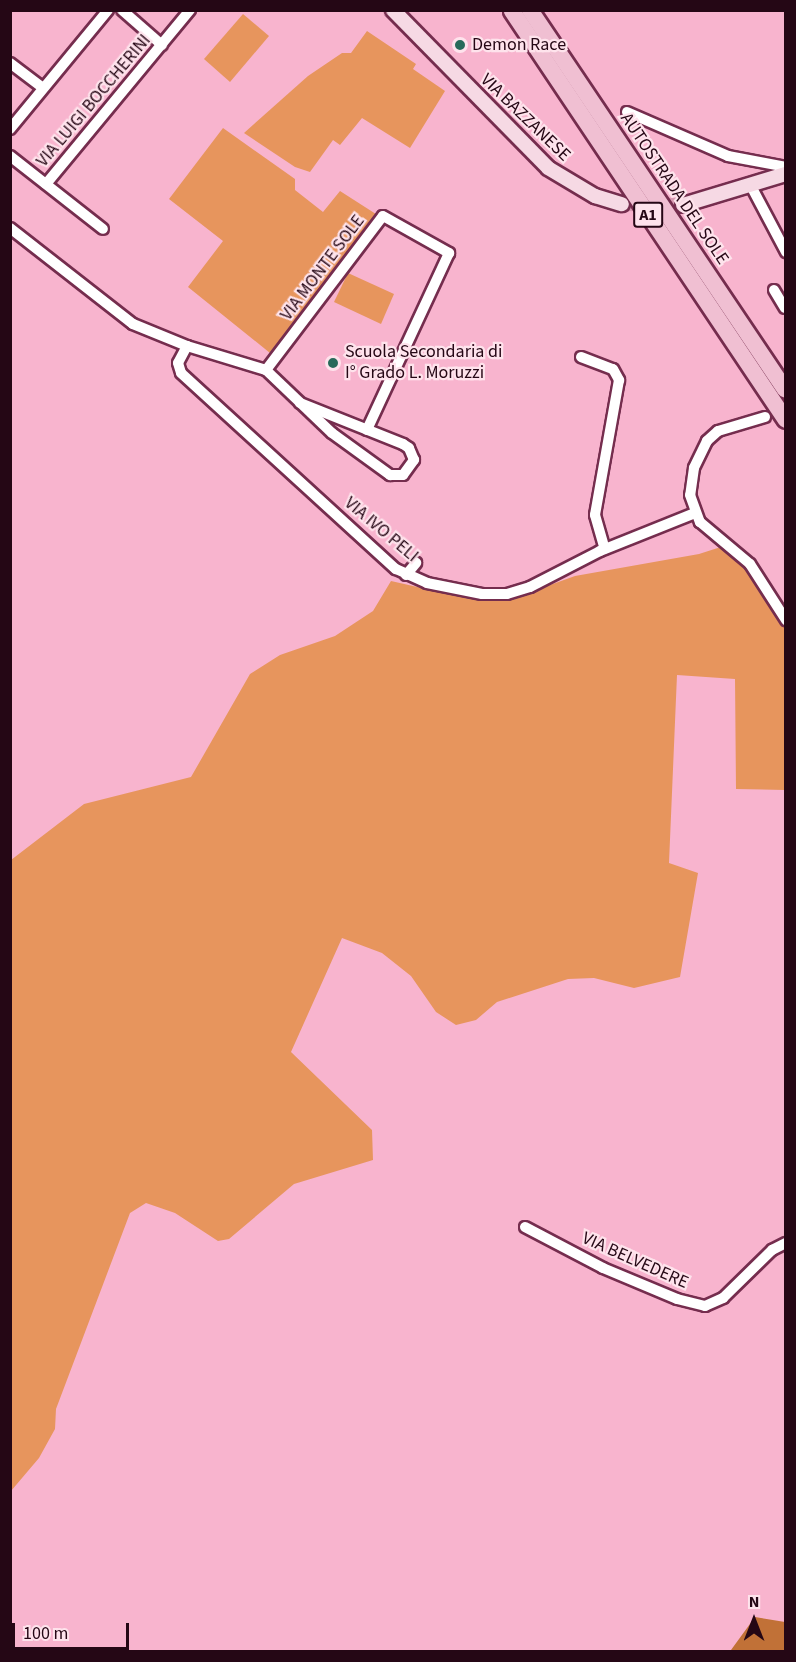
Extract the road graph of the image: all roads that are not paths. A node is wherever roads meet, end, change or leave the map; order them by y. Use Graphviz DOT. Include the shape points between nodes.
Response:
graph roads {
  1 [pos="108,10"];
  2 [pos="122,10"];
  3 [pos="190,10"];
  4 [pos="393,10"];
  5 [pos="530,10"];
  6 [pos="512,11"];
  7 [pos="162,45"];
  8 [pos="10,63"];
  9 [pos="43,88"];
  10 [pos="627,112"];
  11 [pos="10,129"];
  12 [pos="10,156"];
  13 [pos="786,166"];
  14 [pos="786,174"];
  15 [pos="46,184"];
  16 [pos="752,186"];
  17 [pos="622,204"];
  18 [pos="682,205"];
  19 [pos="10,228"];
  20 [pos="102,230"];
  21 [pos="786,252"];
  22 [pos="774,290"];
  23 [pos="784,308"];
  24 [pos="187,346"];
  25 [pos="581,357"];
  26 [pos="266,370"];
  27 [pos="785,389"];
  28 [pos="300,403"];
  29 [pos="765,417"];
  30 [pos="786,420"];
  31 [pos="367,430"];
  32 [pos="695,513"];
  33 [pos="605,549"];
  34 [pos="416,563"];
  35 [pos="406,574"];
  36 [pos="786,620"];
  37 [pos="525,1227"];
  38 [pos="786,1243"];
  1 -- 9 [label="street"];
  2 -- 7 [label="street"];
  3 -- 7 [label="street, VIA LUIGI BOCCHERINI"];
  4 -- 17 [label="main road, VIA BAZZANESE" via="548,168 595,196"];
  5 -- 27 [label="highway, AUTOSTRADA DEL SOLE / A1"];
  6 -- 30 [label="highway, AUTOSTRADA DEL SOLE / A1"];
  7 -- 15 [label="street, VIA LUIGI BOCCHERINI"];
  8 -- 9 [label="street"];
  9 -- 11 [label="street"];
  10 -- 13 [label="street" via="728,156"];
  12 -- 15 [label="street"];
  14 -- 16 [label="main road"];
  15 -- 20 [label="street"];
  16 -- 18 [label="main road"];
  16 -- 21 [label="street"];
  19 -- 24 [label="street" via="110,309 133,324"];
  22 -- 23 [label="street"];
  24 -- 26 [label="street"];
  24 -- 35 [label="street, VIA IVO PELI" via="178,363 181,373"];
  25 -- 33 [label="street" via="613,369 619,380 595,515"];
  26 -- 28 [label="street"];
  26 -- 31 [label="street, VIA MONTE SOLE" via="383,216 449,253"];
  28 -- 31 [label="street"];
  28 -- 31 [label="street" via="361,457 390,475 403,475 414,460 409,447"];
  29 -- 32 [label="street" via="718,431 707,441 690,485"];
  32 -- 33 [label="street, VIA IVO PELI"];
  32 -- 36 [label="street" via="707,530 750,564"];
  33 -- 35 [label="street, VIA IVO PELI" via="530,587 507,594 452,589"];
  34 -- 35 [label="street"];
  37 -- 38 [label="street, VIA BELVEDERE" via="603,1268 705,1306 723,1298 772,1250"];
}
